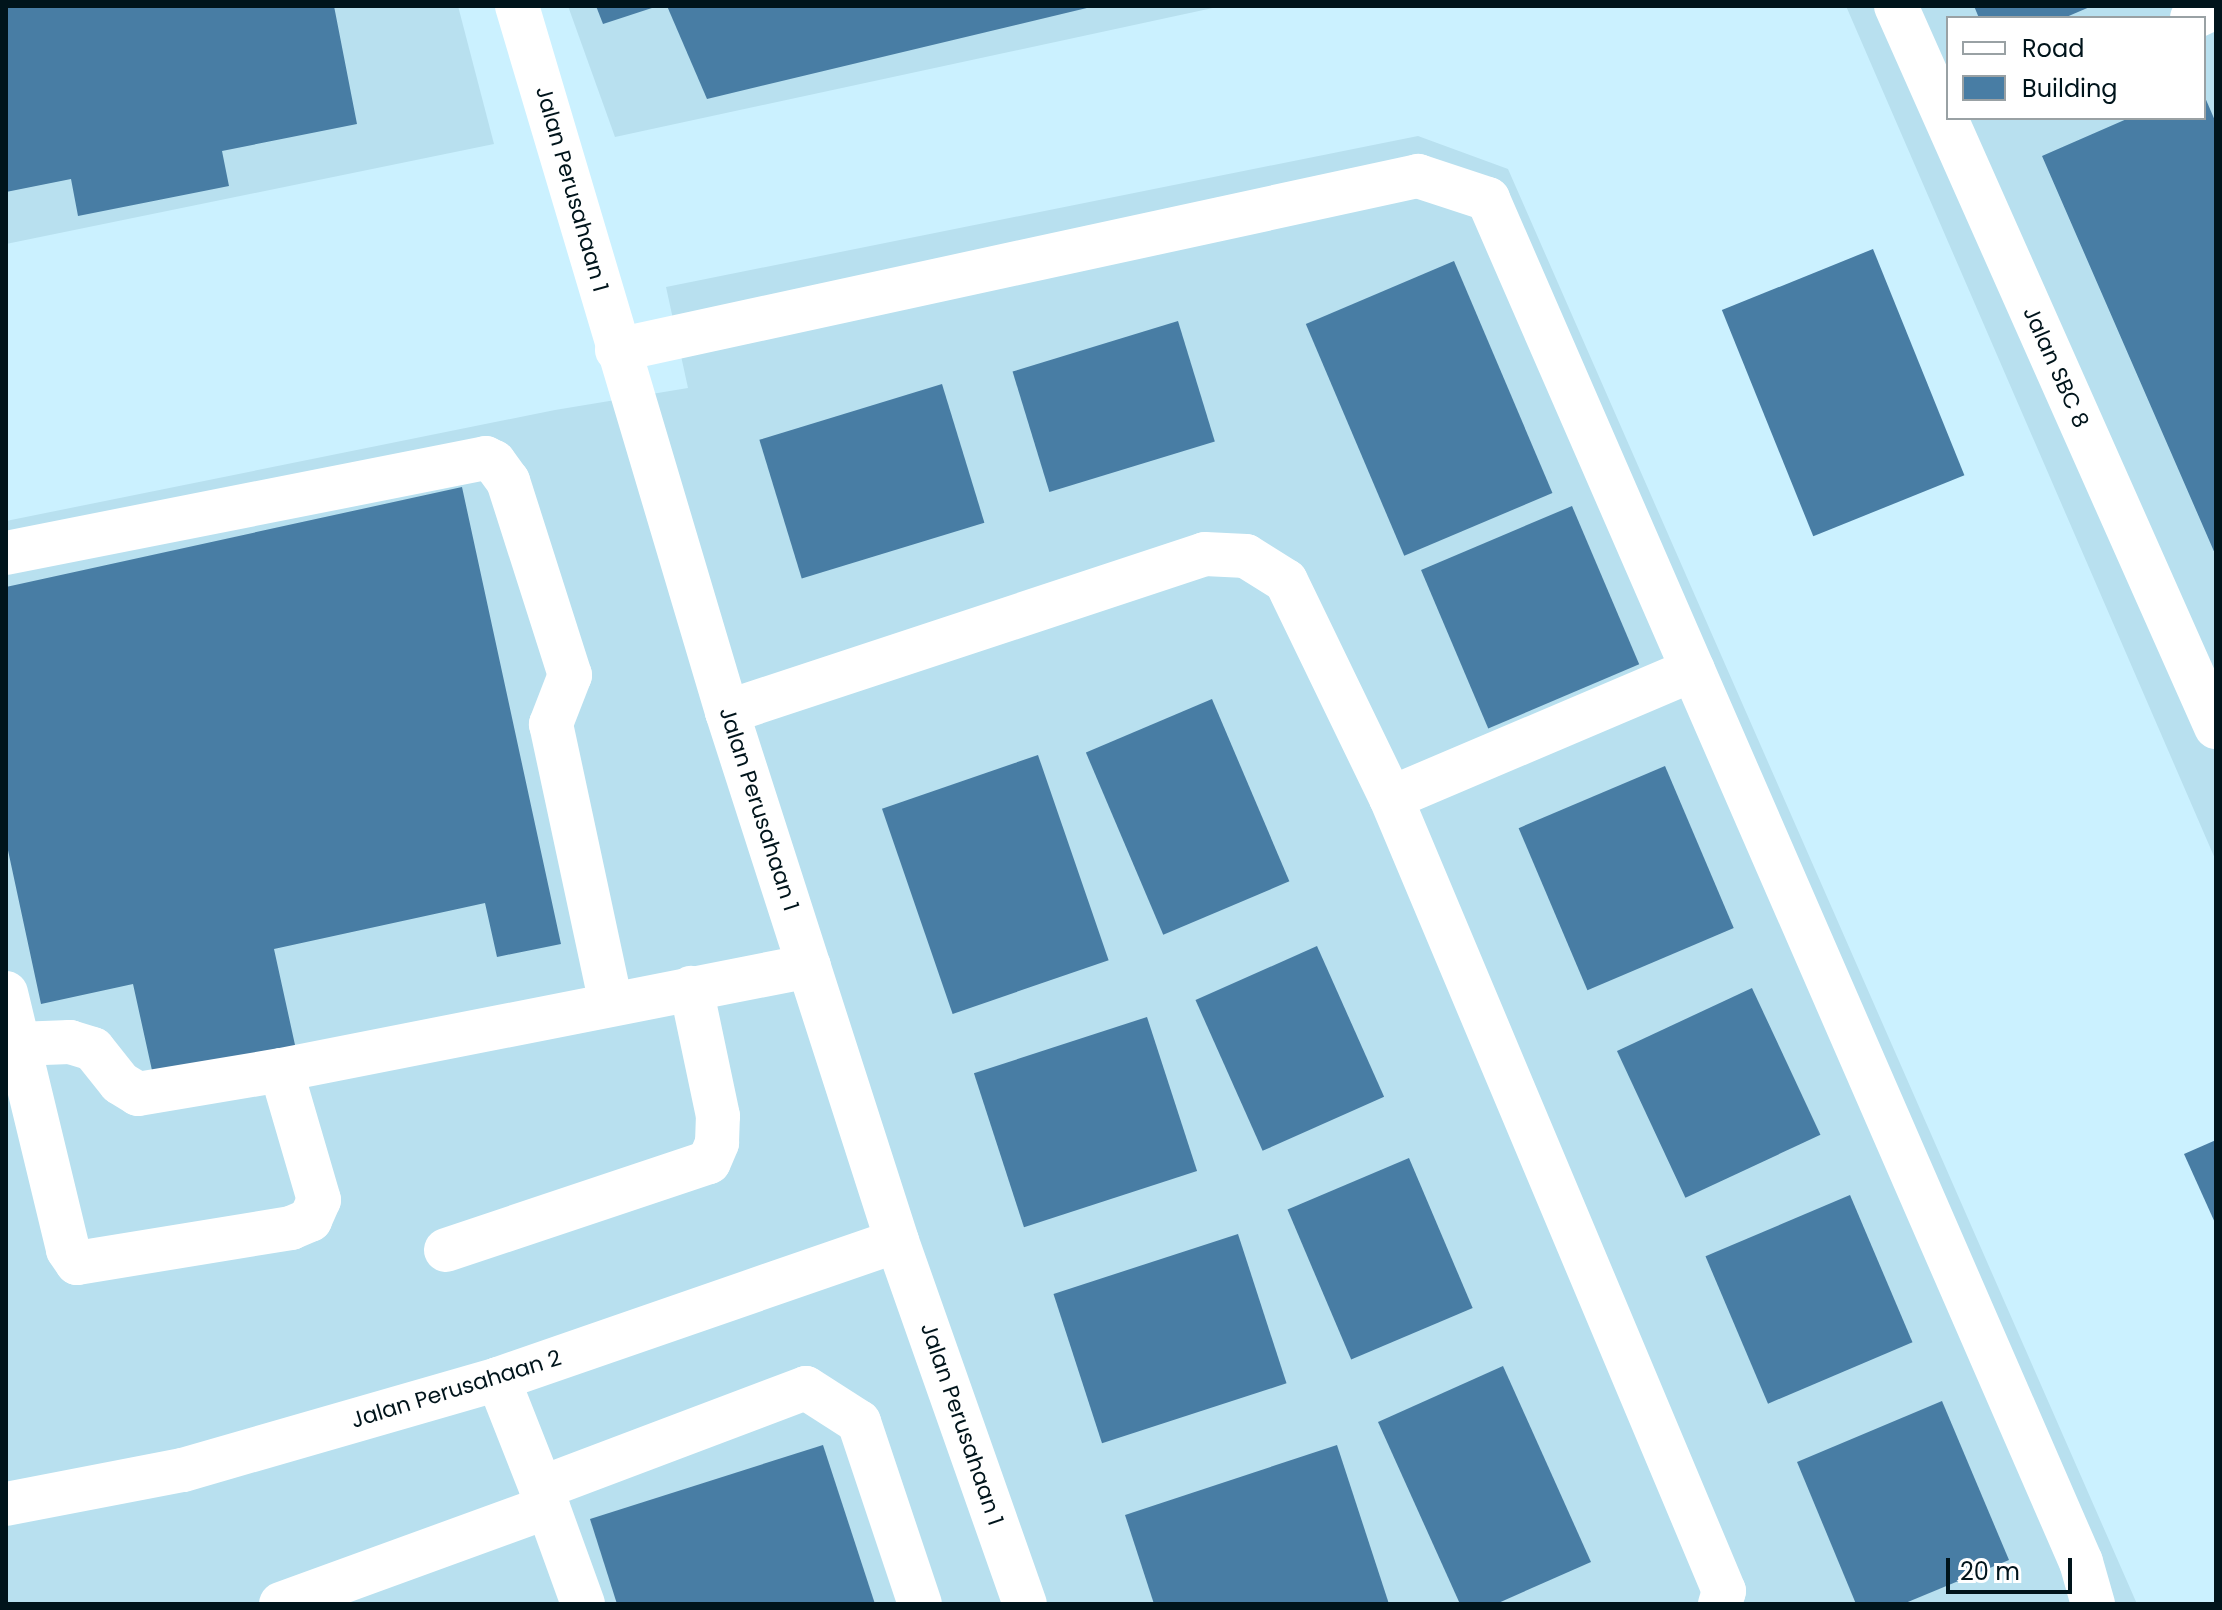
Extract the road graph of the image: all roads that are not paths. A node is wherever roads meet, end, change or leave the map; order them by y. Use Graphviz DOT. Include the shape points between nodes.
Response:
graph roads {
  1 [pos="517,6"];
  2 [pos="1896,6"];
  3 [pos="1946,101"];
  4 [pos="1957,122"];
  5 [pos="617,350"];
  6 [pos="6,553"];
  7 [pos="1693,670"];
  8 [pos="727,712"];
  9 [pos="2216,727"];
  10 [pos="1391,798"];
  11 [pos="809,966"];
  12 [pos="691,988"];
  13 [pos="6,993"];
  14 [pos="611,1003"];
  15 [pos="17,1044"];
  16 [pos="281,1070"];
  17 [pos="897,1241"];
  18 [pos="446,1250"];
  19 [pos="498,1379"];
  20 [pos="544,1497"];
  21 [pos="6,1504"];
  22 [pos="301,1601"];
  23 [pos="583,1604"];
  24 [pos="920,1604"];
  25 [pos="1025,1604"];
  26 [pos="1720,1604"];
  27 [pos="2093,1604"];
  1 -- 5 [label="street, Jalan Perusahaan 1"];
  2 -- 3 [label="street, Jalan SBC 8"];
  4 -- 9 [label="street, Jalan SBC 8"];
  5 -- 7 [label="street" via="1418,176 1488,199"];
  5 -- 8 [label="street, Jalan Perusahaan 1"];
  6 -- 14 [label="street" via="486,458 494,462 508,481 570,675 551,724"];
  7 -- 10 [label="street"];
  7 -- 27 [label="street" via="2081,1562"];
  8 -- 10 [label="street" via="1205,554 1246,556 1286,581"];
  8 -- 11 [label="street, Jalan Perusahaan 1"];
  10 -- 26 [label="street" via="1724,1591"];
  11 -- 12 [label="street"];
  11 -- 17 [label="street, Jalan Perusahaan 1"];
  12 -- 14 [label="street"];
  12 -- 18 [label="street" via="718,1116 717,1143 709,1162"];
  13 -- 15 [label="street"];
  14 -- 16 [label="street"];
  15 -- 16 [label="street" via="70,1042 93,1049 120,1083 138,1094"];
  15 -- 16 [label="street" via="68,1250 77,1263 291,1228 310,1220 319,1200"];
  17 -- 19 [label="street, Jalan Perusahaan 2"];
  17 -- 25 [label="street, Jalan Perusahaan 1"];
  19 -- 20 [label="street"];
  19 -- 21 [label="street, Jalan Perusahaan 2" via="183,1470"];
  20 -- 22 [label="street"];
  20 -- 23 [label="street"];
  20 -- 24 [label="street" via="806,1388 859,1422"];
}
